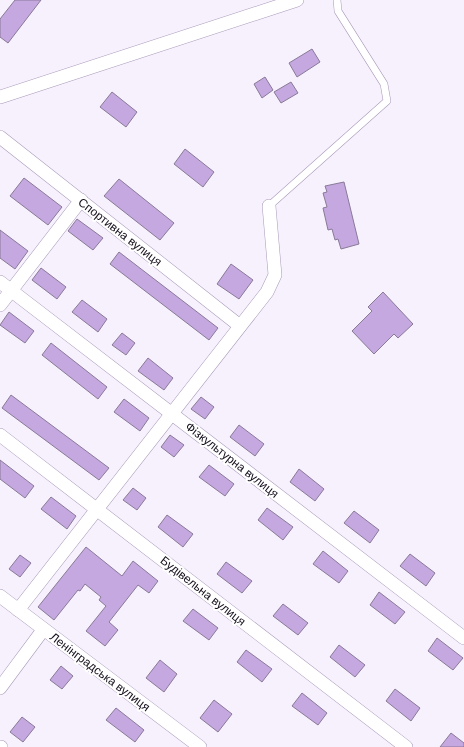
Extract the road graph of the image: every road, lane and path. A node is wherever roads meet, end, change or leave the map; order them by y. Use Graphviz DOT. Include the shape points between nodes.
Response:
graph roads {
  1 [pos="297,0"];
  2 [pos="338,0"];
  3 [pos="0,97"];
  4 [pos="0,137"];
  5 [pos="80,200"];
  6 [pos="269,206"];
  7 [pos="0,282"];
  8 [pos="11,291"];
  9 [pos="0,305"];
  10 [pos="240,326"];
  11 [pos="172,414"];
  12 [pos="0,435"];
  13 [pos="97,509"];
  14 [pos="0,596"];
  15 [pos="18,610"];
  16 [pos="43,630"];
  17 [pos="464,638"];
  18 [pos="0,688"];
  19 [pos="200,747"];
  20 [pos="406,747"];
  1 -- 3 [label="street"];
  2 -- 6 [label="lane" via="338,11 384,84 387,101"];
  4 -- 5 [label="street, Спортивна вулиця"];
  5 -- 8 [label="street"];
  5 -- 10 [label="street, Спортивна вулиця"];
  6 -- 10 [label="street" via="275,275 267,292"];
  7 -- 8 [label="street, Фiзкультурна вулиця"];
  8 -- 9 [label="street"];
  8 -- 11 [label="street, Фiзкультурна вулиця"];
  10 -- 11 [label="street"];
  11 -- 13 [label="street"];
  11 -- 17 [label="street, Фiзкультурна вулиця"];
  12 -- 13 [label="street, Будівельна вулиця"];
  13 -- 15 [label="street"];
  13 -- 20 [label="street, Будівельна вулиця"];
  14 -- 15 [label="street, Ленінградська вулиця"];
  15 -- 16 [label="street, Ленінградська вулиця"];
  16 -- 18 [label="street"];
  16 -- 19 [label="street, Ленінградська вулиця"];
}
